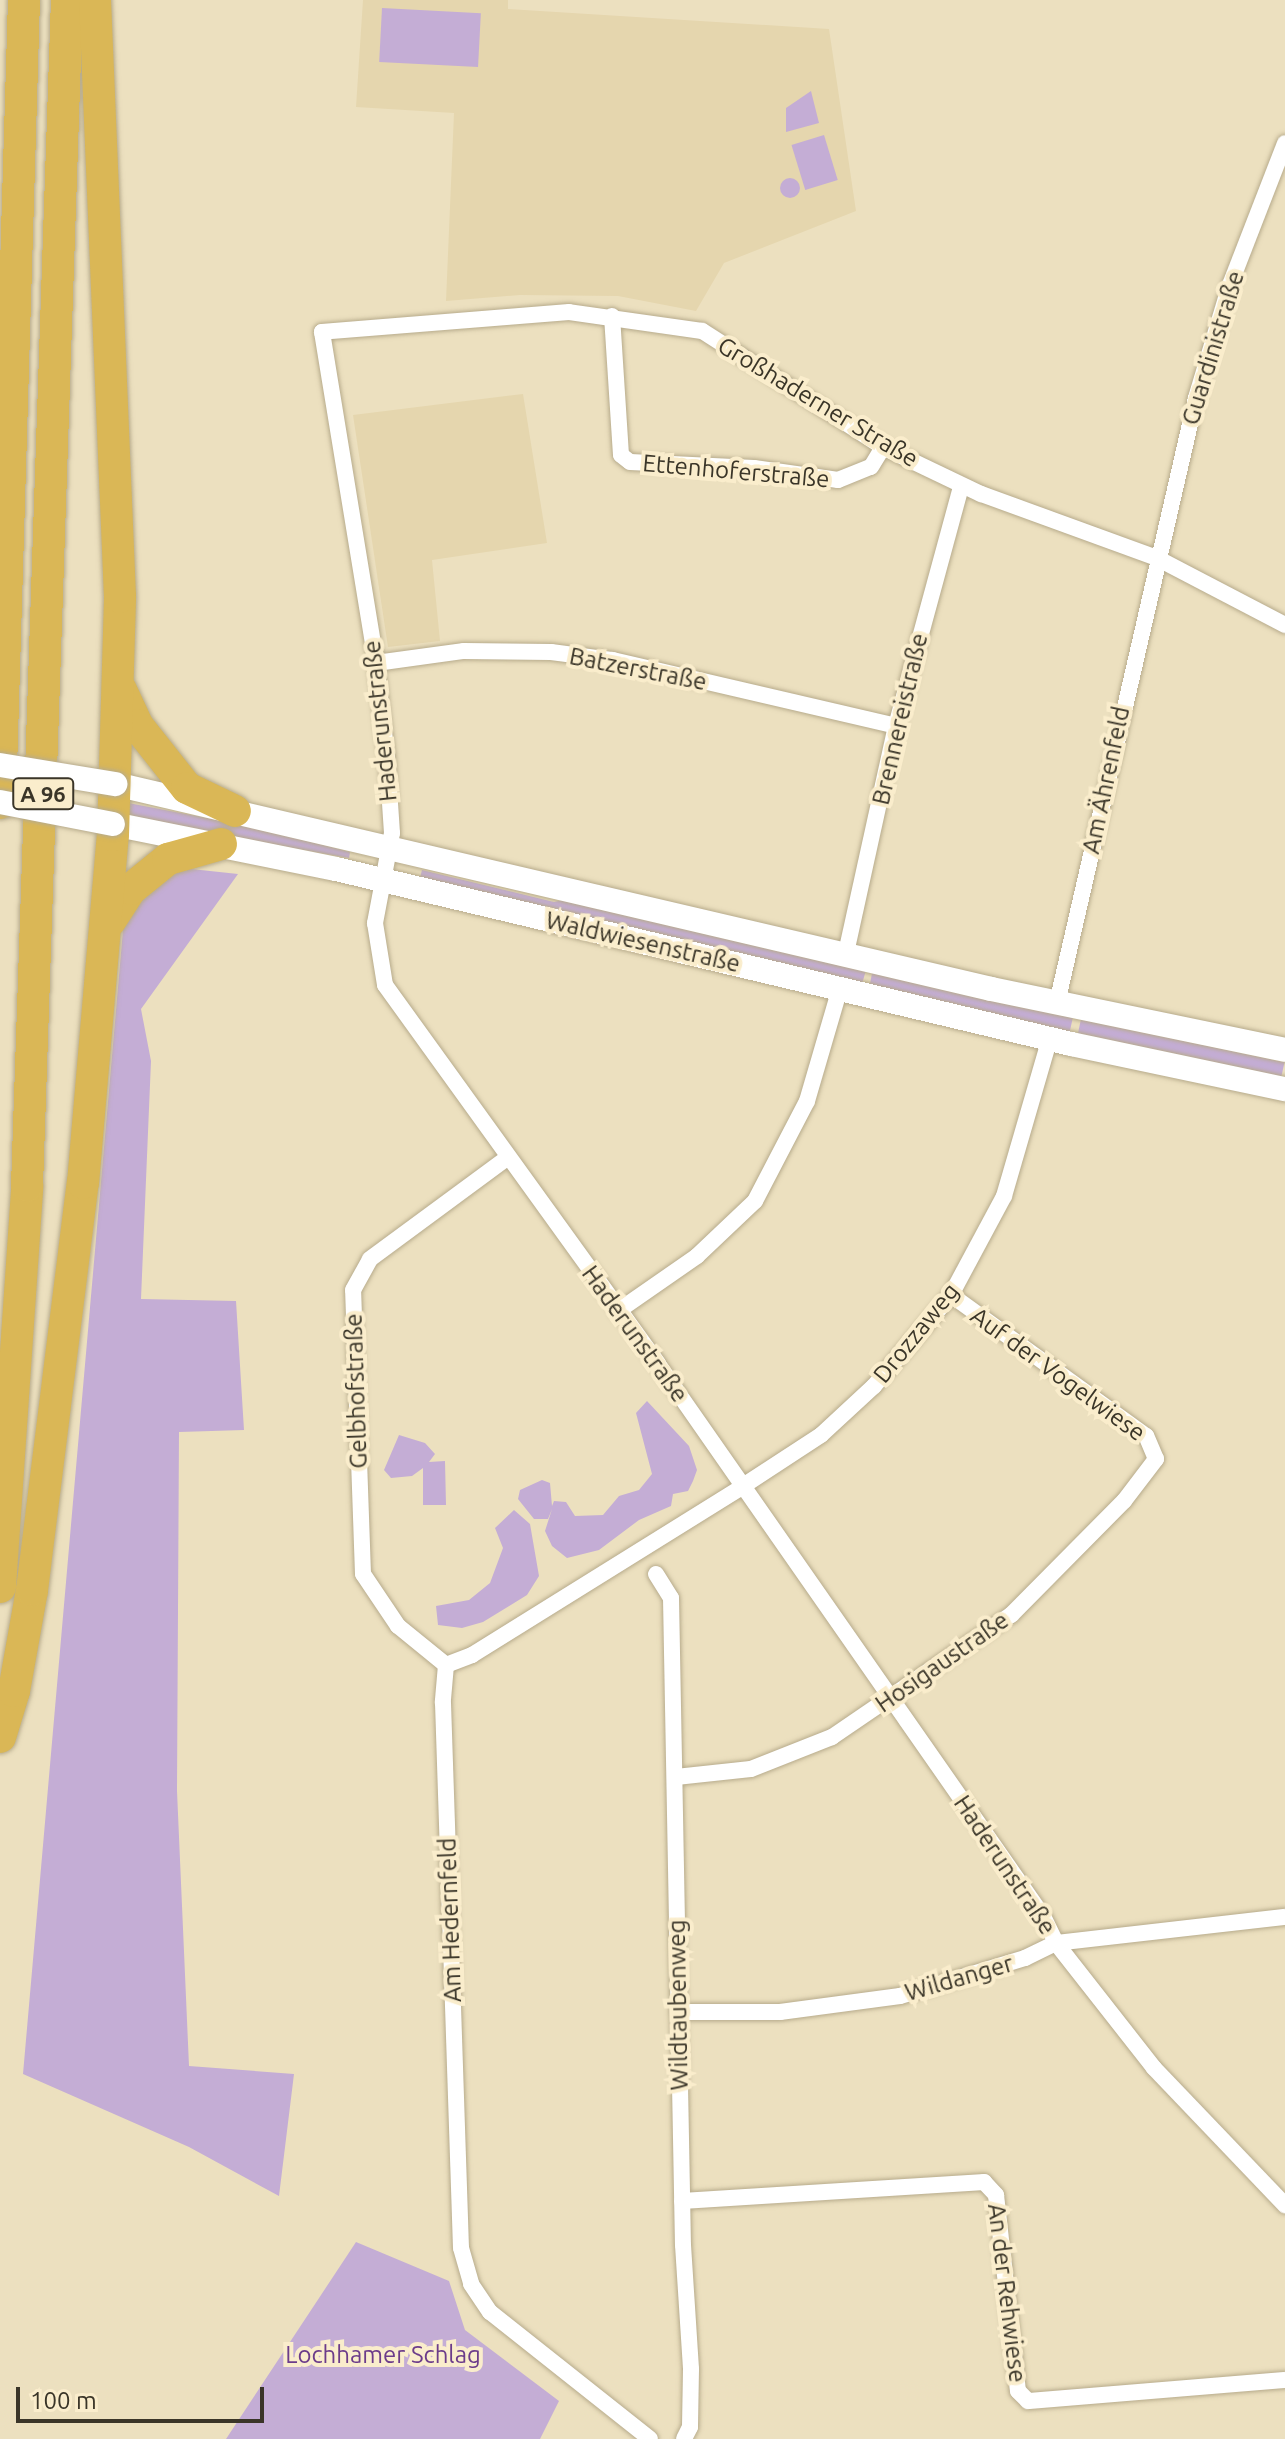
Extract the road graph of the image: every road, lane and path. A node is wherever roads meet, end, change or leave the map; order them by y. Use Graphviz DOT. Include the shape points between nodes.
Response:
graph roads {
  1 [pos="24,0"];
  2 [pos="67,0"];
  3 [pos="95,0"];
  4 [pos="1285,143"];
  5 [pos="612,316"];
  6 [pos="322,332"];
  7 [pos="883,447"];
  8 [pos="961,486"];
  9 [pos="1157,558"];
  10 [pos="1285,625"];
  11 [pos="376,663"];
  12 [pos="120,688"];
  13 [pos="896,726"];
  14 [pos="0,765"];
  15 [pos="115,784"];
  16 [pos="0,802"];
  17 [pos="235,811"];
  18 [pos="113,824"];
  19 [pos="221,844"];
  20 [pos="390,847"];
  21 [pos="383,880"];
  22 [pos="108,924"];
  23 [pos="846,953"];
  24 [pos="840,988"];
  25 [pos="1057,1003"];
  26 [pos="1050,1038"];
  27 [pos="1285,1050"];
  28 [pos="1285,1089"];
  29 [pos="507,1158"];
  30 [pos="951,1295"];
  31 [pos="618,1311"];
  32 [pos="1156,1459"];
  33 [pos="743,1486"];
  34 [pos="656,1574"];
  35 [pos="0,1587"];
  36 [pos="446,1665"];
  37 [pos="890,1699"];
  38 [pos="0,1737"];
  39 [pos="676,1777"];
  40 [pos="1285,1917"];
  41 [pos="1056,1943"];
  42 [pos="678,2012"];
  43 [pos="682,2201"];
  44 [pos="1285,2205"];
  45 [pos="1285,2380"];
  46 [pos="650,2439"];
  47 [pos="684,2439"];
  1 -- 16 [label="highway, A 96"];
  2 -- 35 [label="highway, A 96" via="27,1186"];
  3 -- 12 [label="highway"];
  4 -- 9 [label="street, Guardinistraße" via="1230,285"];
  5 -- 6 [label="street, Großhaderner Straße" via="501,315"];
  5 -- 7 [label="street, Großhaderner Straße" via="702,331"];
  5 -- 7 [label="street, Ettenhoferstraße" via="621,455 630,462 754,468 838,480 871,467"];
  6 -- 11 [label="street, Haderunstraße"];
  7 -- 8 [label="street, Großhaderner Straße"];
  8 -- 9 [label="street, Großhaderner Straße"];
  8 -- 13 [label="street, Brennereistraße"];
  9 -- 10 [label="street, Großhaderner Straße"];
  9 -- 25 [label="street, Am Ährenfeld"];
  11 -- 13 [label="street, Batzerstraße" via="464,651 551,652 613,660"];
  11 -- 20 [label="street, Haderunstraße"];
  12 -- 15 [label="highway"];
  12 -- 17 [label="highway" via="137,725 187,788"];
  13 -- 23 [label="street, Brennereistraße"];
  14 -- 15 [label="main road, Waldwiesenstraße, bridge"];
  15 -- 17 [label="main road, Waldwiesenstraße"];
  15 -- 18 [label="highway"];
  16 -- 18 [label="main road, Waldwiesenstraße, bridge"];
  17 -- 20 [label="main road, Waldwiesenstraße"];
  18 -- 19 [label="main road, Waldwiesenstraße"];
  18 -- 22 [label="highway"];
  19 -- 21 [label="main road, Waldwiesenstraße"];
  19 -- 22 [label="highway" via="168,859 131,889"];
  20 -- 21 [label="street, Haderunstraße"];
  20 -- 23 [label="main road, Waldwiesenstraße"];
  21 -- 24 [label="main road, Waldwiesenstraße"];
  21 -- 29 [label="street, Haderunstraße" via="375,923 385,985"];
  22 -- 38 [label="highway" via="83,1183 32,1590"];
  23 -- 25 [label="main road, Waldwiesenstraße"];
  24 -- 26 [label="main road, Waldwiesenstraße"];
  24 -- 31 [label="street" via="807,1101 755,1201 697,1256"];
  25 -- 27 [label="main road, Waldwiesenstraße"];
  26 -- 28 [label="main road, Waldwiesenstraße"];
  26 -- 30 [label="street, Drozzaweg" via="1004,1196"];
  29 -- 31 [label="street, Haderunstraße"];
  29 -- 36 [label="street, Gelbhofstraße" via="370,1259 353,1290 363,1574 398,1626"];
  30 -- 32 [label="street, Auf der Vogelwiese" via="1146,1436"];
  30 -- 33 [label="street, Drozzaweg" via="874,1386 821,1435"];
  31 -- 33 [label="street, Haderunstraße"];
  32 -- 37 [label="street, Hosigaustraße" via="1124,1501 1011,1615"];
  33 -- 36 [label="street" via="472,1655"];
  33 -- 37 [label="street, Haderunstraße"];
  34 -- 39 [label="street, Wildtaubenweg" via="671,1598"];
  36 -- 46 [label="street, Am Hedernfeld" via="443,1714 461,2248 471,2284 490,2312"];
  37 -- 39 [label="street, Hosigaustraße" via="793,1756 751,1769"];
  37 -- 41 [label="street, Haderunstraße" via="1043,1916"];
  39 -- 42 [label="street, Wildtaubenweg"];
  40 -- 41 [label="street, Wildanger"];
  41 -- 42 [label="street, Wildanger" via="1025,1958 900,1996 780,2012"];
  41 -- 44 [label="street, Haderunstraße" via="1154,2068"];
  42 -- 43 [label="street, Wildtaubenweg"];
  43 -- 45 [label="street, An der Rehwiese" via="984,2182 996,2195 1018,2391 1028,2401"];
  43 -- 47 [label="street, Wildtaubenweg" via="691,2369 690,2427"];
}
